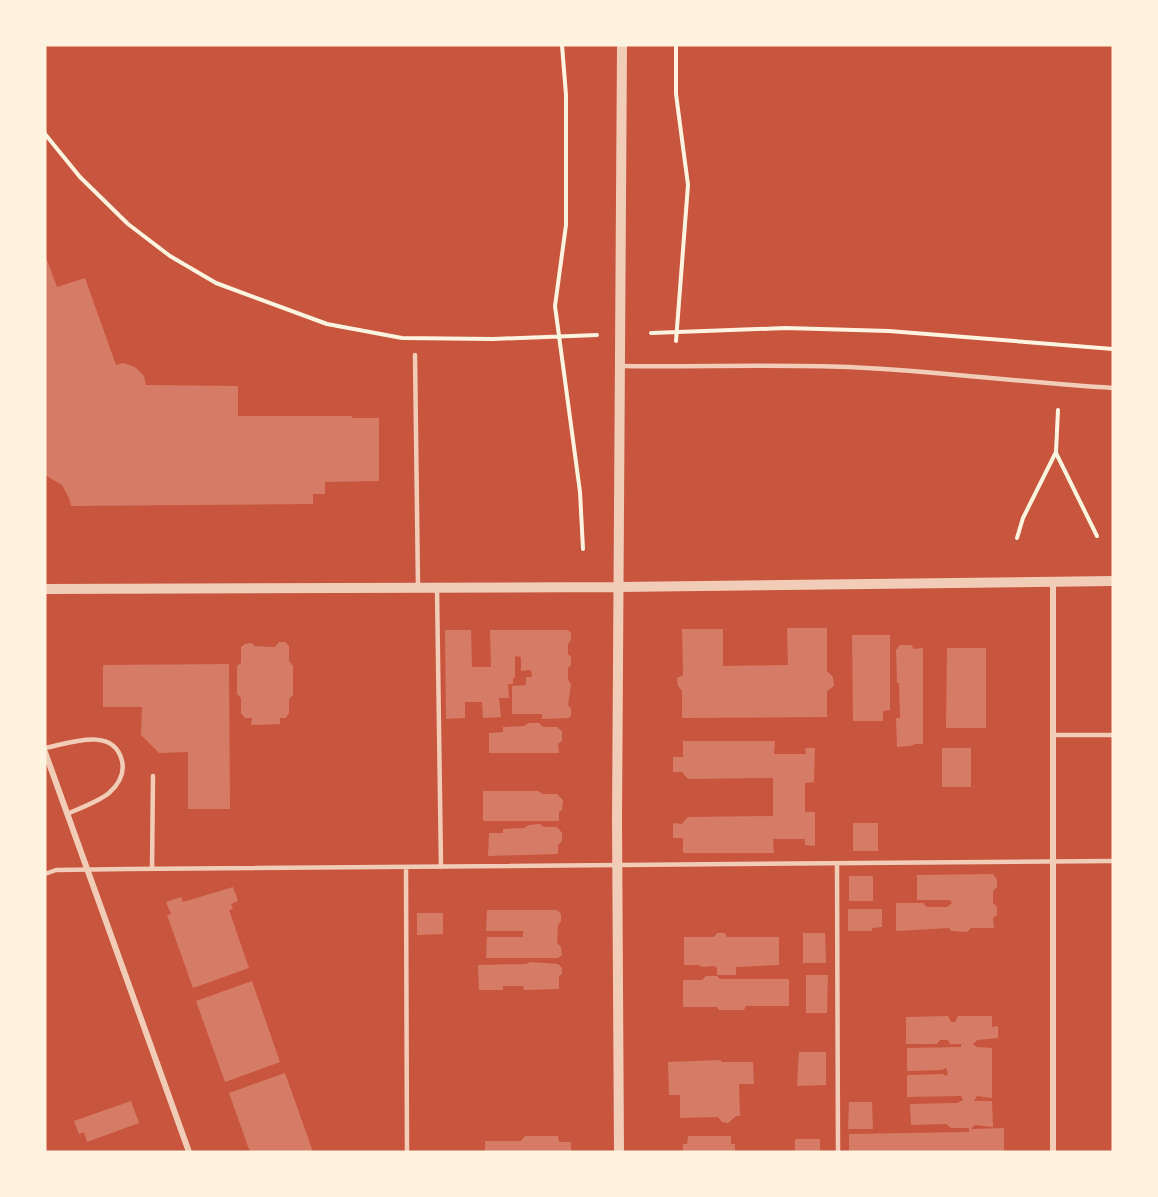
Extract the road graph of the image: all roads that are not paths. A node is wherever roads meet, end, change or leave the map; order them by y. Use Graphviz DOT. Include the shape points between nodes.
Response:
graph roads {
  1 [pos="622,45"];
  2 [pos="415,356"];
  3 [pos="621,366"];
  4 [pos="1113,388"];
  5 [pos="1113,581"];
  6 [pos="1053,582"];
  7 [pos="437,586"];
  8 [pos="417,587"];
  9 [pos="619,587"];
  10 [pos="45,589"];
  11 [pos="1052,735"];
  12 [pos="1113,735"];
  13 [pos="45,750"];
  14 [pos="153,776"];
  15 [pos="67,814"];
  16 [pos="1113,861"];
  17 [pos="1053,862"];
  18 [pos="837,864"];
  19 [pos="617,866"];
  20 [pos="406,867"];
  21 [pos="441,867"];
  22 [pos="152,869"];
  23 [pos="88,870"];
  24 [pos="45,874"];
  25 [pos="189,1152"];
  26 [pos="407,1152"];
  27 [pos="619,1152"];
  28 [pos="838,1152"];
  29 [pos="1053,1152"];
  1 -- 3 [label="street"];
  2 -- 8 [label="lane"];
  3 -- 4 [label="lane" via="848,367"];
  3 -- 9 [label="street"];
  5 -- 6 [label="street"];
  6 -- 9 [label="street"];
  6 -- 11 [label="street"];
  7 -- 8 [label="street"];
  7 -- 9 [label="street"];
  7 -- 21 [label="lane"];
  8 -- 10 [label="street"];
  9 -- 19 [label="street"];
  11 -- 12 [label="lane"];
  11 -- 17 [label="street"];
  13 -- 15 [label="street"];
  13 -- 15 [label="lane" via="98,739 119,750 121,781 108,795"];
  14 -- 22 [label="lane"];
  15 -- 23 [label="street"];
  16 -- 17 [label="lane"];
  17 -- 18 [label="lane"];
  17 -- 29 [label="street"];
  18 -- 19 [label="lane"];
  18 -- 28 [label="lane"];
  19 -- 21 [label="lane"];
  19 -- 27 [label="street"];
  20 -- 21 [label="lane"];
  20 -- 22 [label="lane"];
  20 -- 26 [label="lane"];
  22 -- 23 [label="lane"];
  23 -- 24 [label="lane"];
  23 -- 25 [label="street"];
}
